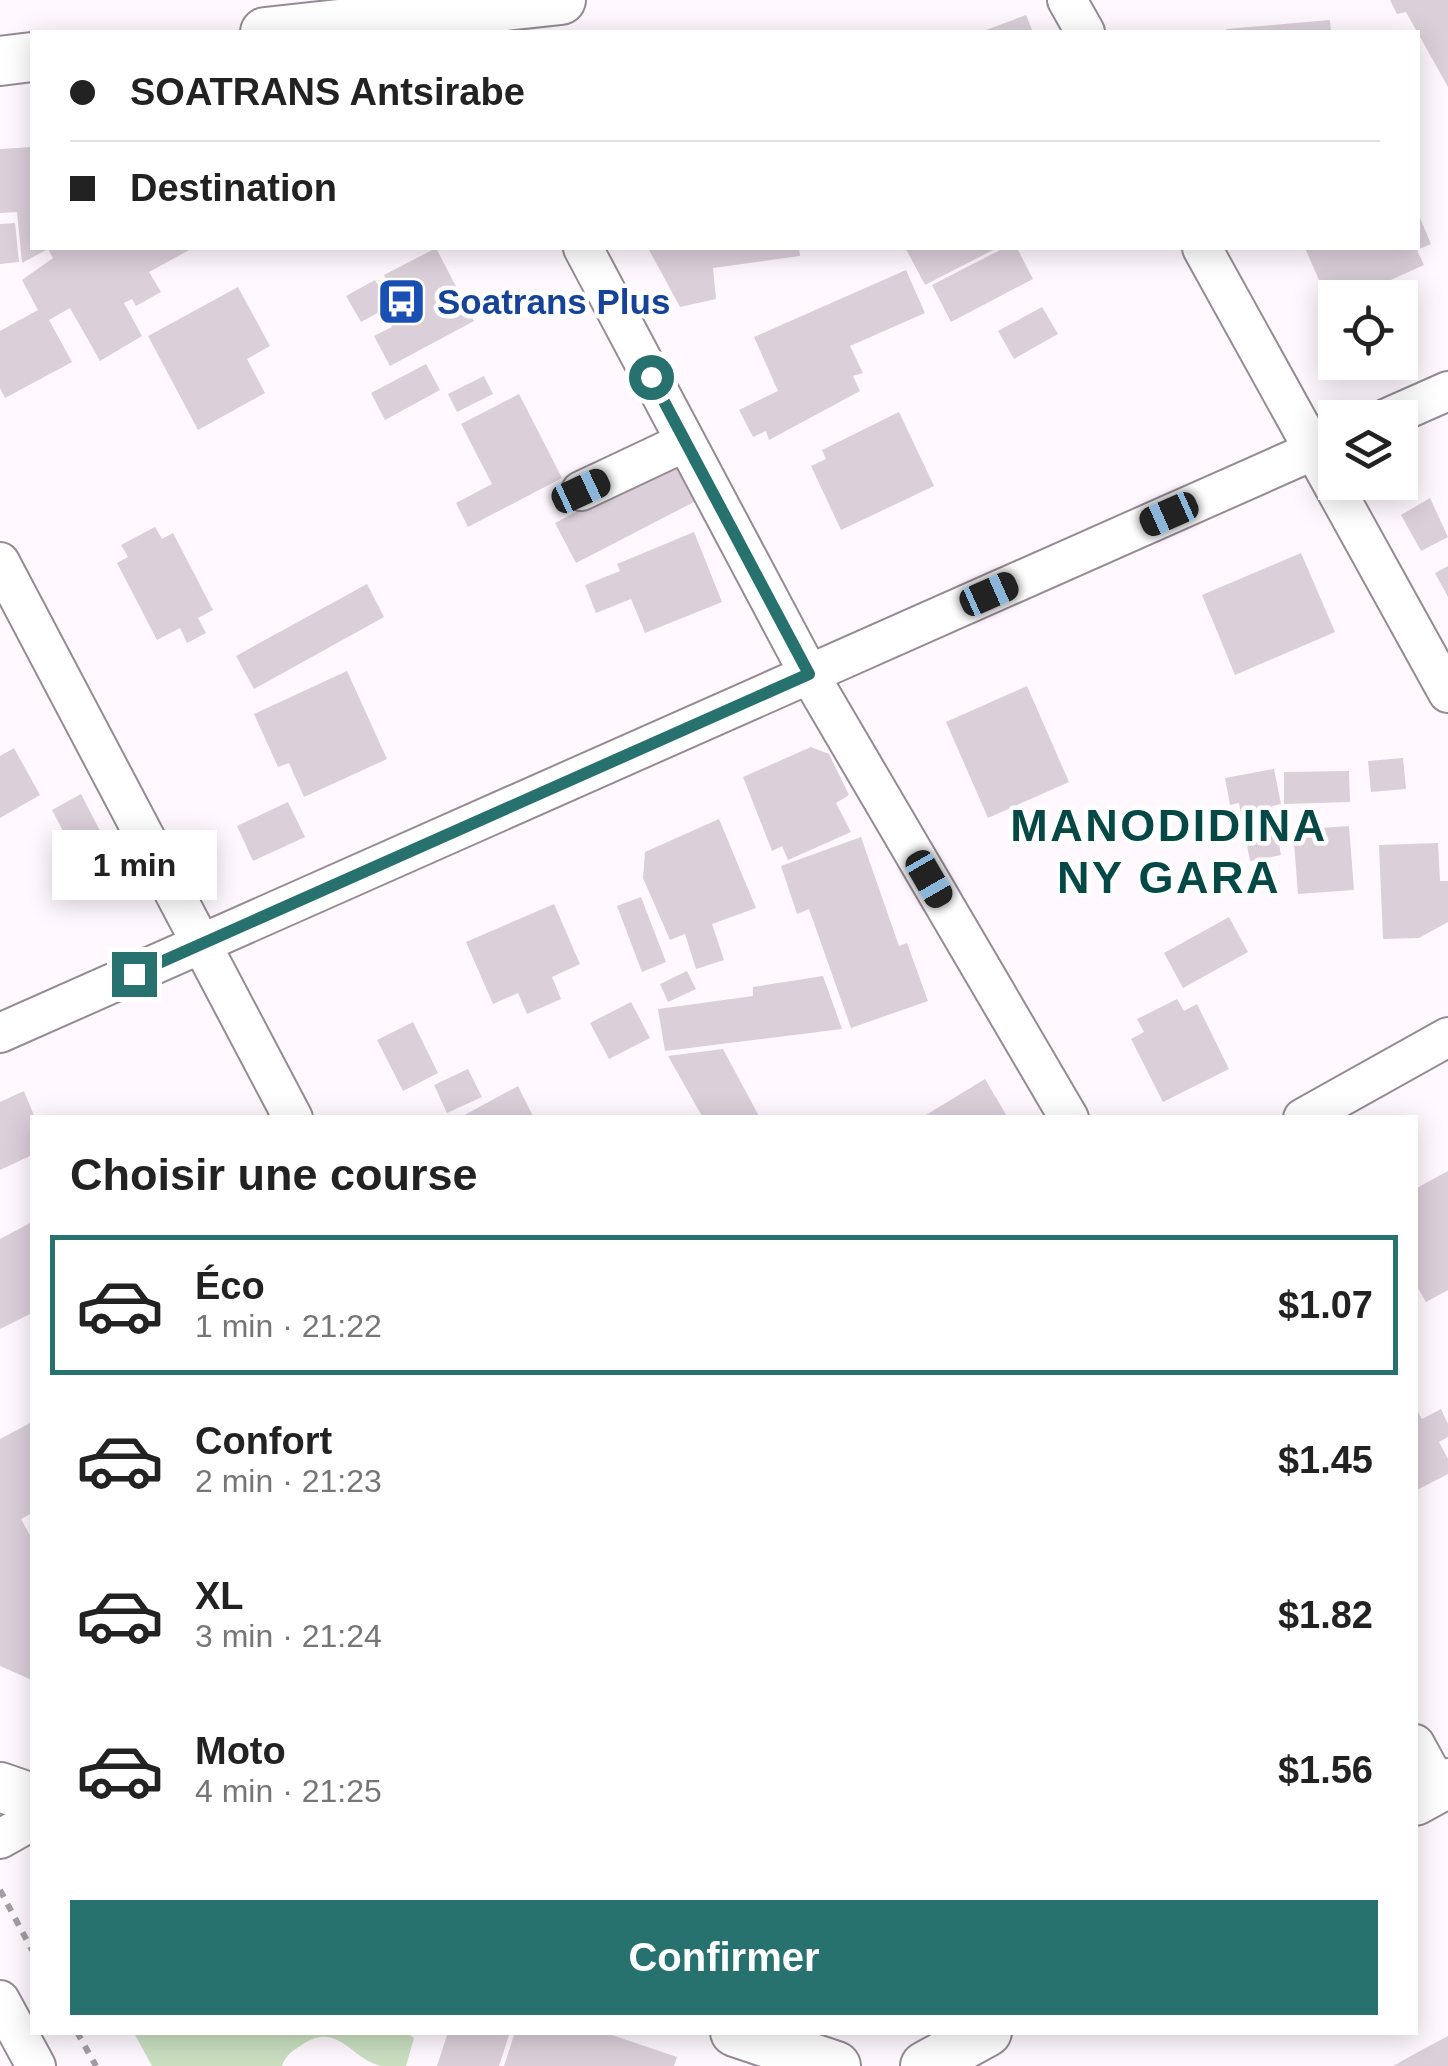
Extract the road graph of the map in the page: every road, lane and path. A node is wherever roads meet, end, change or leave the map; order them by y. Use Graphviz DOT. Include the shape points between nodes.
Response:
graph roads {
  1 [pos="561,0"];
  2 [pos="1067,0"];
  3 [pos="464,11"];
  4 [pos="284,30"];
  5 [pos="1083,30"];
  6 [pos="30,57"];
  7 [pos="0,61"];
  8 [pos="584,250"];
  9 [pos="1203,250"];
  10 [pos="1448,390"];
  11 [pos="1418,404"];
  12 [pos="1318,436"];
  13 [pos="685,442"];
  14 [pos="1318,449"];
  15 [pos="581,491"];
  16 [pos="1351,500"];
  17 [pos="0,562"];
  18 [pos="809,674"];
  19 [pos="1448,693"];
  20 [pos="200,944"];
  21 [pos="0,1033"];
  22 [pos="1448,1037"];
  23 [pos="291,1115"];
  24 [pos="1067,1115"];
  25 [pos="1308,1115"];
  26 [pos="1418,1751"];
  27 [pos="0,1787"];
  28 [pos="1434,1791"];
  29 [pos="30,1797"];
  30 [pos="30,1823"];
  31 [pos="0,1839"];
  32 [pos="0,1890"];
  33 [pos="30,1946"];
  34 [pos="0,2000"];
  35 [pos="80,2035"];
  36 [pos="747,2035"];
  37 [pos="982,2035"];
  38 [pos="805,2050"];
  39 [pos="36,2066"];
  40 [pos="96,2066"];
  41 [pos="925,2066"];
  1 -- 3 [label="main road"];
  2 -- 5 [label="street"];
  3 -- 4 [label="main road"];
  6 -- 7 [label="main road"];
  8 -- 13 [label="street"];
  9 -- 12 [label="street"];
  10 -- 11 [label="street"];
  13 -- 15 [label="street"];
  13 -- 18 [label="street"];
  14 -- 18 [label="street"];
  16 -- 19 [label="street"];
  17 -- 20 [label="street"];
  18 -- 20 [label="street"];
  18 -- 24 [label="street"];
  20 -- 21 [label="street"];
  20 -- 23 [label="street"];
  22 -- 25 [label="street"];
  26 -- 28 [label="street"];
  27 -- 29 [label="main road"];
  30 -- 31 [label="street"];
  32 -- 33 [label="path"];
  34 -- 39 [label="street"];
  35 -- 40 [label="path"];
  36 -- 38 [label="main road"];
  37 -- 41 [label="main road"];
}
